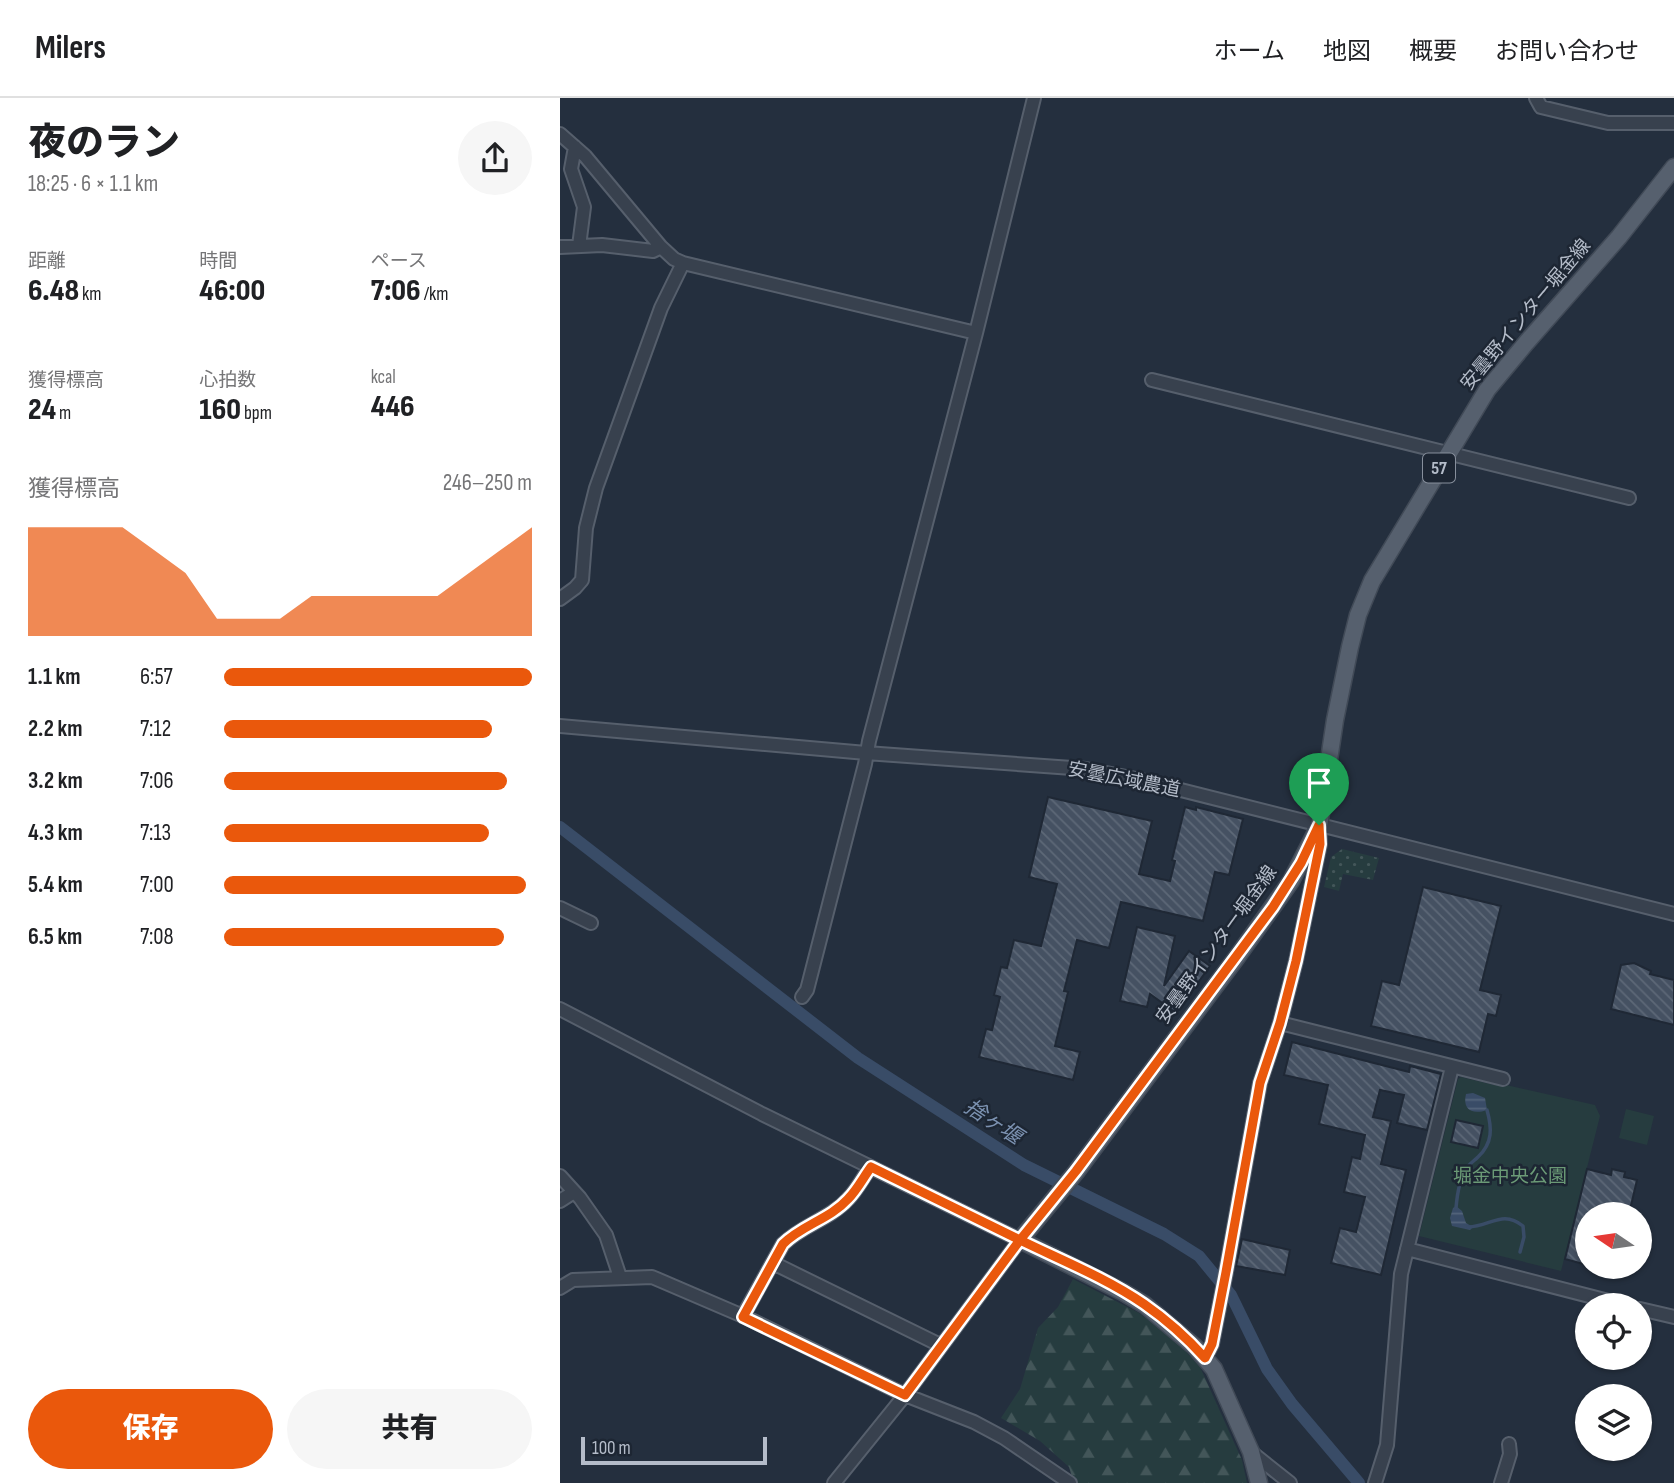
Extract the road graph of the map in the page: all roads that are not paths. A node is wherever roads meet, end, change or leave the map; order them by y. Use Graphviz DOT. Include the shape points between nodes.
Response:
graph roads {
  1 [pos="1034,98"];
  2 [pos="1536,98"];
  3 [pos="1674,123"];
  4 [pos="560,134"];
  5 [pos="575,147"];
  6 [pos="1674,167"];
  7 [pos="579,246"];
  8 [pos="560,247"];
  9 [pos="661,247"];
  10 [pos="683,264"];
  11 [pos="976,333"];
  12 [pos="1152,380"];
  13 [pos="1448,454"];
  14 [pos="1629,498"];
  15 [pos="560,599"];
  16 [pos="560,726"];
  17 [pos="866,753"];
  18 [pos="1319,825"];
  19 [pos="560,908"];
  20 [pos="1674,914"];
  21 [pos="591,923"];
  22 [pos="802,998"];
  23 [pos="560,1009"];
  24 [pos="1280,1023"];
  25 [pos="1452,1067"];
  26 [pos="1503,1079"];
  27 [pos="871,1167"];
  28 [pos="560,1176"];
  29 [pos="574,1192"];
  30 [pos="560,1201"];
  31 [pos="1020,1240"];
  32 [pos="1407,1249"];
  33 [pos="773,1263"];
  34 [pos="621,1278"];
  35 [pos="560,1287"];
  36 [pos="1578,1293"];
  37 [pos="1652,1311"];
  38 [pos="743,1317"];
  39 [pos="1674,1317"];
  40 [pos="940,1345"];
  41 [pos="1205,1358"];
  42 [pos="905,1395"];
  43 [pos="1509,1444"];
  44 [pos="1251,1452"];
  45 [pos="834,1483"];
  46 [pos="1070,1483"];
  47 [pos="1259,1483"];
  48 [pos="1290,1483"];
  49 [pos="1375,1483"];
  50 [pos="1502,1483"];
  1 -- 11 [label="street"];
  2 -- 3 [label="street" via="1541,107 1608,123"];
  4 -- 5 [label="street"];
  5 -- 7 [label="street" via="571,169 584,207"];
  5 -- 9 [label="street"];
  6 -- 13 [label="main road, 安曇野インター堀金線 / 57" via="1487,390"];
  7 -- 8 [label="street"];
  7 -- 9 [label="street" via="653,251"];
  9 -- 10 [label="street"];
  10 -- 11 [label="street"];
  10 -- 15 [label="street" via="661,308 596,488 586,528 582,580"];
  11 -- 17 [label="street"];
  12 -- 13 [label="street"];
  13 -- 14 [label="street"];
  13 -- 18 [label="main road, 安曇野インター堀金線 / 57" via="1372,580 1359,615 1335,720"];
  16 -- 17 [label="street, 安曇広域農道"];
  17 -- 18 [label="street, 安曇広域農道" via="1086,769"];
  17 -- 22 [label="street"];
  18 -- 20 [label="street, 安曇広域農道"];
  18 -- 24 [label="street" via="1320,844"];
  18 -- 31 [label="main road, 安曇野インター堀金線 / 57" via="1273,907"];
  19 -- 21 [label="street"];
  23 -- 27 [label="street"];
  24 -- 25 [label="street"];
  24 -- 41 [label="street" via="1260,1083 1212,1344"];
  25 -- 26 [label="street"];
  25 -- 32 [label="street"];
  27 -- 31 [label="street"];
  27 -- 33 [label="street" via="848,1200 792,1235"];
  28 -- 29 [label="street"];
  29 -- 30 [label="street"];
  29 -- 34 [label="street" via="606,1235"];
  31 -- 40 [label="street"];
  31 -- 41 [label="main road" via="1145,1305"];
  32 -- 36 [label="street"];
  32 -- 49 [label="street" via="1387,1445"];
  33 -- 38 [label="street"];
  33 -- 40 [label="street"];
  34 -- 35 [label="street" via="573,1280"];
  34 -- 38 [label="street" via="652,1277"];
  37 -- 39 [label="street"];
  38 -- 42 [label="street"];
  40 -- 42 [label="street"];
  41 -- 44 [label="main road"];
  42 -- 45 [label="street"];
  42 -- 46 [label="street" via="974,1422"];
  43 -- 50 [label="street"];
  44 -- 47 [label="main road"];
  44 -- 48 [label="street"];
}
